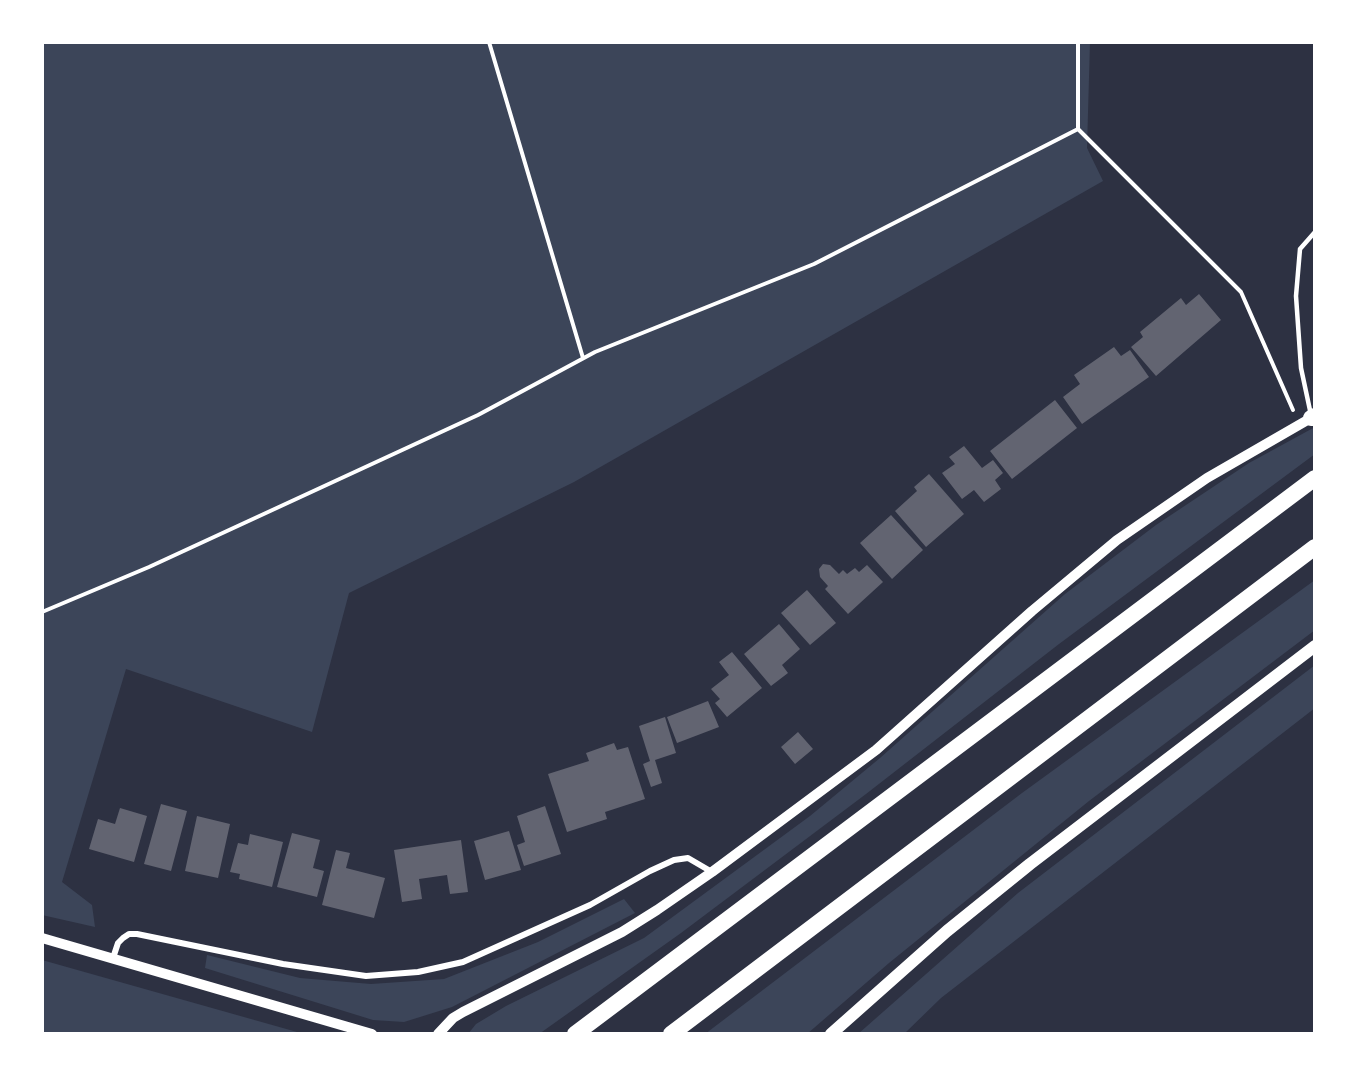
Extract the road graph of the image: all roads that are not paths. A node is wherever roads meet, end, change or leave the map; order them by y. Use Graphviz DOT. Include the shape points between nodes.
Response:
graph roads {
  1 [pos="1315,232"];
  2 [pos="1309,420"];
  3 [pos="1315,478"];
  4 [pos="1315,547"];
  5 [pos="1315,646"];
  6 [pos="712,872"];
  7 [pos="42,938"];
  8 [pos="113,958"];
  9 [pos="372,1034"];
  10 [pos="438,1034"];
  11 [pos="575,1034"];
  12 [pos="672,1034"];
  13 [pos="831,1034"];
  1 -- 2 [label="lane" via="1300,249 1296,296"];
  2 -- 6 [label="street" via="1207,478 1117,540 876,750"];
  3 -- 11 [label="highway"];
  4 -- 12 [label="highway"];
  5 -- 13 [label="main road" via="1030,864"];
  6 -- 8 [label="street" via="688,858 674,860 579,910 463,963 418,972 366,976 283,964 137,933 118,943"];
  6 -- 10 [label="street" via="622,932 463,1012"];
  7 -- 8 [label="street"];
  8 -- 9 [label="street"];
}
